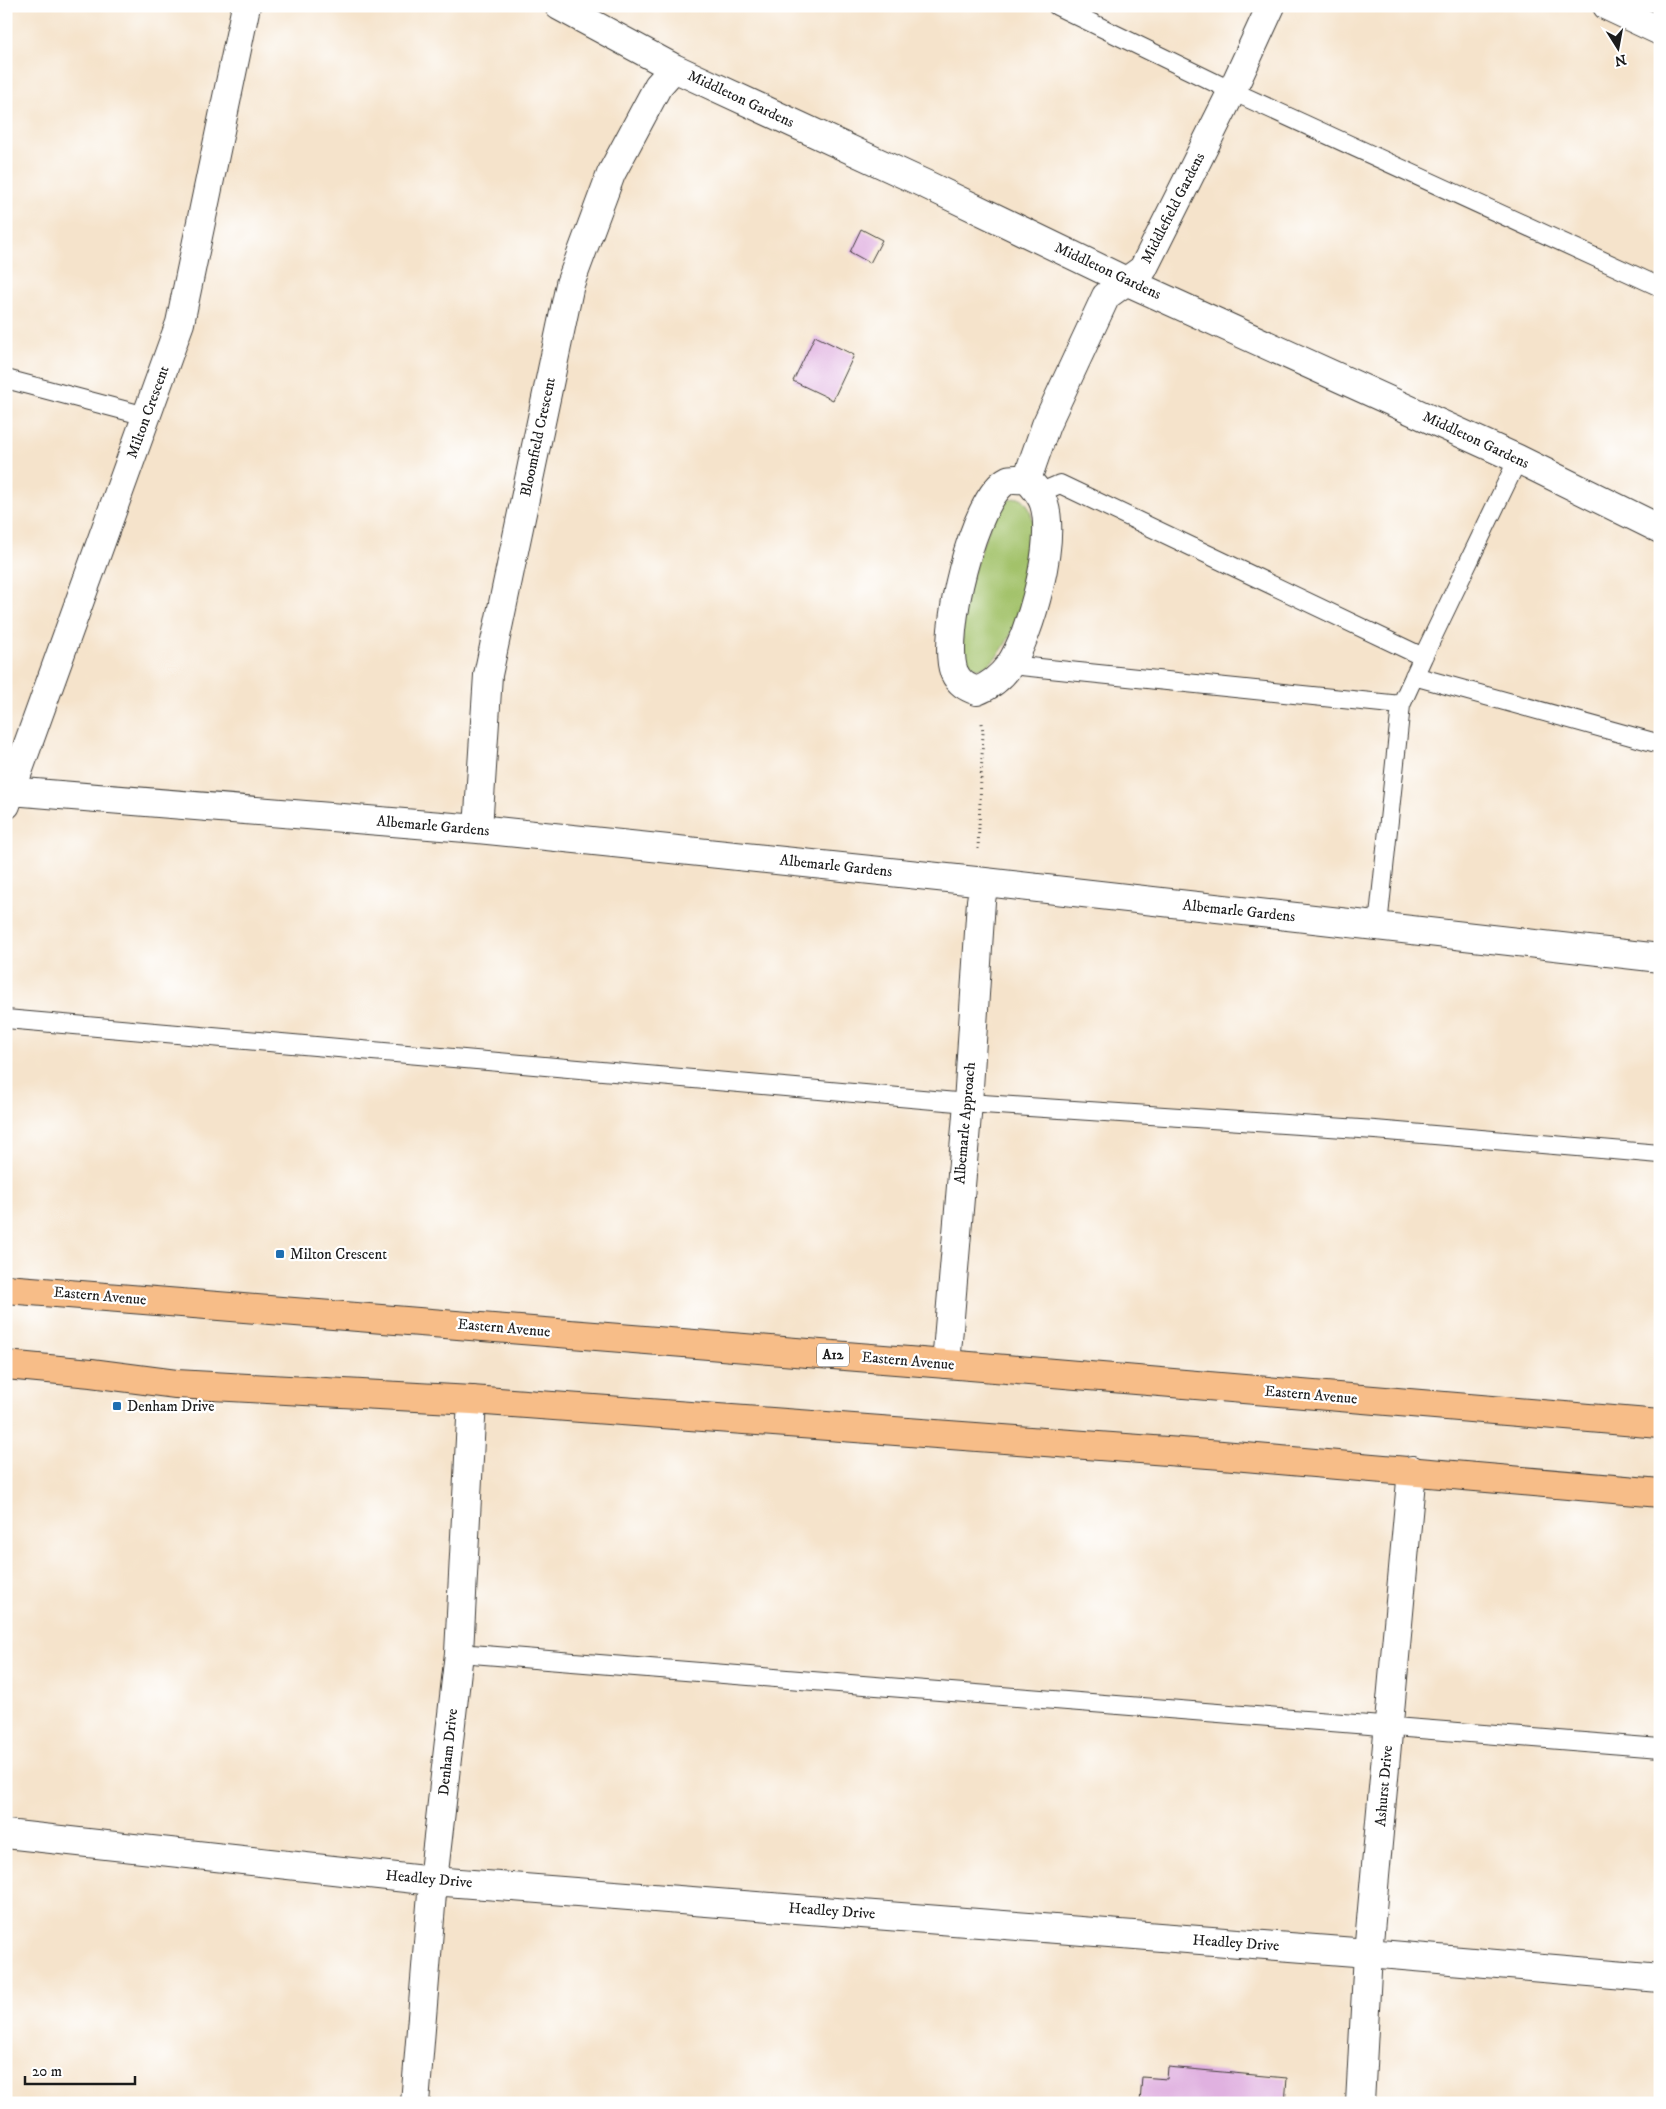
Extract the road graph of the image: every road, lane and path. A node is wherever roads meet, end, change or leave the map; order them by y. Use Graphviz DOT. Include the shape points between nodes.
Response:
graph roads {
  1 [pos="246,6"];
  2 [pos="559,6"];
  3 [pos="1057,6"];
  4 [pos="1271,6"];
  5 [pos="1607,6"];
  6 [pos="1660,31"];
  7 [pos="674,68"];
  8 [pos="1232,91"];
  9 [pos="1126,281"];
  10 [pos="1660,288"];
  11 [pos="6,379"];
  12 [pos="146,416"];
  13 [pos="1518,459"];
  14 [pos="1033,486"];
  15 [pos="1660,529"];
  16 [pos="1423,657"];
  17 [pos="1010,665"];
  18 [pos="1414,676"];
  19 [pos="977,691"];
  20 [pos="1401,705"];
  21 [pos="1660,744"];
  22 [pos="9,798"];
  23 [pos="478,829"];
  24 [pos="980,882"];
  25 [pos="1378,926"];
  26 [pos="1660,958"];
  27 [pos="6,1018"];
  28 [pos="968,1103"];
  29 [pos="1660,1154"];
  30 [pos="6,1289"];
  31 [pos="946,1364"];
  32 [pos="6,1365"];
  33 [pos="472,1400"];
  34 [pos="1660,1424"];
  35 [pos="1412,1470"];
  36 [pos="1660,1493"];
  37 [pos="459,1653"];
  38 [pos="1389,1727"];
  39 [pos="1660,1748"];
  40 [pos="6,1834"];
  41 [pos="433,1880"];
  42 [pos="1368,1953"];
  43 [pos="1660,1978"];
  44 [pos="415,2103"];
  45 [pos="1360,2103"];
  1 -- 12 [label="street, Milton Crescent" via="180,323"];
  2 -- 7 [label="street, Middleton Gardens"];
  3 -- 8 [label="lane"];
  4 -- 8 [label="street, Middlefield Gardens"];
  5 -- 6 [label="street"];
  7 -- 9 [label="street, Middleton Gardens"];
  7 -- 23 [label="street, Bloomfield Crescent" via="658,86 611,174 570,284 488,675"];
  8 -- 9 [label="street, Middlefield Gardens" via="1143,269"];
  8 -- 10 [label="lane"];
  9 -- 13 [label="street, Middleton Gardens"];
  9 -- 14 [label="street, Middlefield Gardens" via="1106,296 1046,425"];
  11 -- 12 [label="lane"];
  12 -- 22 [label="street, Milton Crescent"];
  13 -- 15 [label="street, Middleton Gardens"];
  13 -- 16 [label="lane"];
  14 -- 16 [label="lane" via="1060,484"];
  14 -- 17 [label="street" via="1045,505 1046,549 1027,629"];
  14 -- 19 [label="street" via="1009,480 994,496 962,572 952,615 951,649 954,672 963,685"];
  16 -- 18 [label="lane"];
  17 -- 19 [label="street" via="990,686"];
  17 -- 20 [label="lane"];
  18 -- 20 [label="lane"];
  18 -- 21 [label="lane"];
  19 -- 24 [label="path" via="983,734"];
  20 -- 25 [label="lane"];
  22 -- 23 [label="street, Albemarle Gardens"];
  23 -- 24 [label="street, Albemarle Gardens"];
  24 -- 25 [label="street, Albemarle Gardens"];
  24 -- 28 [label="street, Albemarle Approach"];
  25 -- 26 [label="street, Albemarle Gardens"];
  27 -- 28 [label="lane"];
  28 -- 29 [label="lane" via="1375,1130"];
  28 -- 31 [label="street, Albemarle Approach"];
  30 -- 31 [label="highway, Eastern Avenue / A12"];
  31 -- 34 [label="highway, Eastern Avenue / A12"];
  32 -- 33 [label="highway" via="176,1384"];
  33 -- 35 [label="highway"];
  33 -- 37 [label="street, Denham Drive"];
  35 -- 36 [label="highway"];
  35 -- 38 [label="street, Ashurst Drive"];
  37 -- 38 [label="lane"];
  37 -- 41 [label="street, Denham Drive"];
  38 -- 39 [label="lane"];
  38 -- 42 [label="street, Ashurst Drive"];
  40 -- 41 [label="street, Headley Drive"];
  41 -- 42 [label="street, Headley Drive"];
  41 -- 44 [label="street, Denham Drive"];
  42 -- 43 [label="street, Headley Drive"];
  42 -- 45 [label="street, Ashurst Drive"];
}
